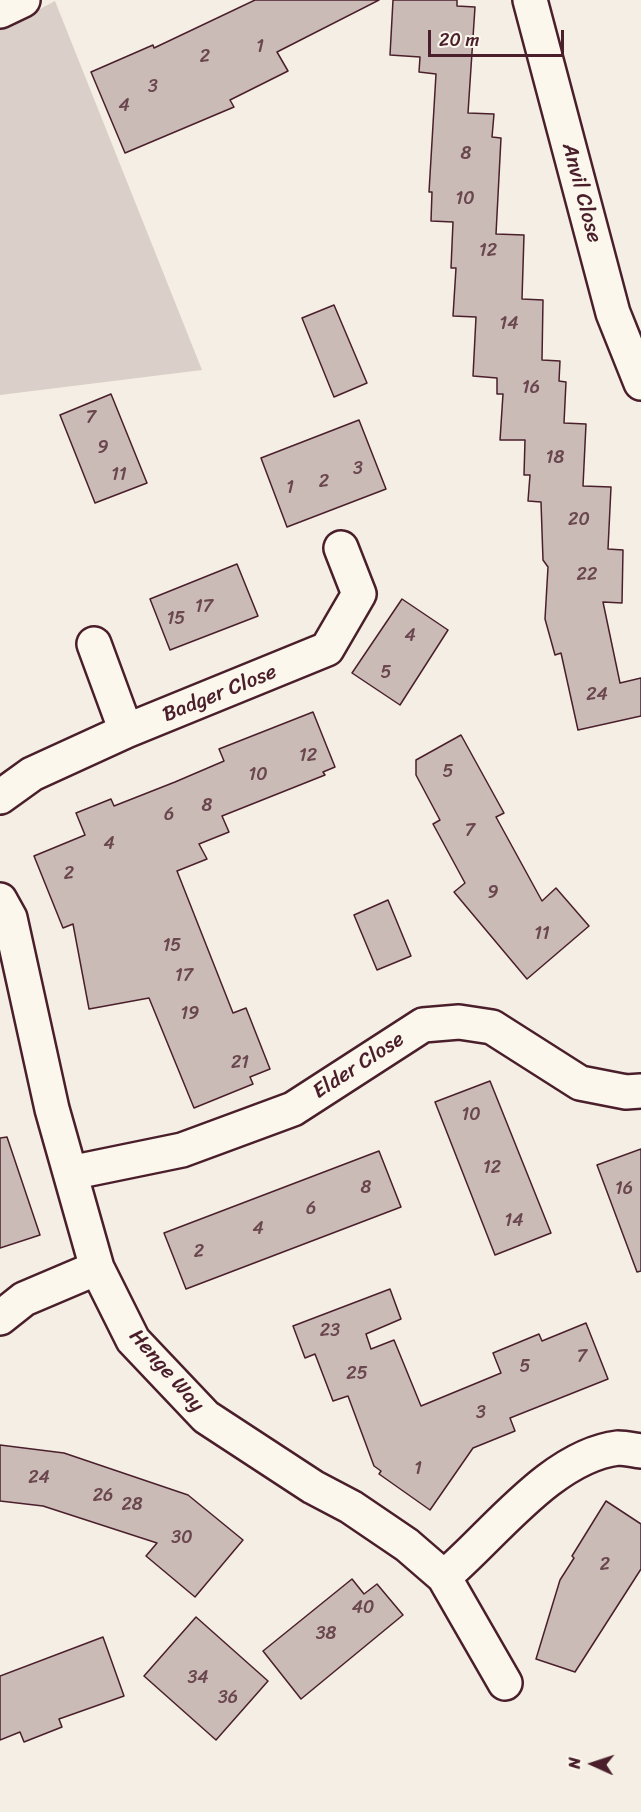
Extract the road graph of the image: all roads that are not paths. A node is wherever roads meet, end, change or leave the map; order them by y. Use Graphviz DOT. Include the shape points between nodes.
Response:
graph roads {
  1 [pos="23,0"];
  2 [pos="530,0"];
  3 [pos="0,11"];
  4 [pos="641,383"];
  5 [pos="341,548"];
  6 [pos="94,644"];
  7 [pos="126,731"];
  8 [pos="0,797"];
  9 [pos="0,900"];
  10 [pos="641,1091"];
  11 [pos="70,1173"];
  12 [pos="97,1268"];
  13 [pos="0,1317"];
  14 [pos="641,1451"];
  15 [pos="444,1577"];
  16 [pos="505,1683"];
  1 -- 3 [label="street"];
  2 -- 4 [label="street, Anvil Close" via="613,313"];
  5 -- 7 [label="street, Badger Close" via="359,594 327,649"];
  6 -- 7 [label="street"];
  7 -- 8 [label="street, Badger Close" via="32,774"];
  9 -- 11 [label="street, Henge Way" via="10,918"];
  10 -- 11 [label="street, Elder Close" via="580,1083 492,1027 459,1022 423,1025 293,1110 182,1150"];
  11 -- 12 [label="street, Henge Way"];
  12 -- 13 [label="street" via="24,1299"];
  12 -- 15 [label="street, Henge Way" via="133,1340 206,1417 313,1487 351,1507"];
  14 -- 15 [label="street" via="618,1448 574,1462 526,1498"];
  15 -- 16 [label="street, Henge Way"];
}
